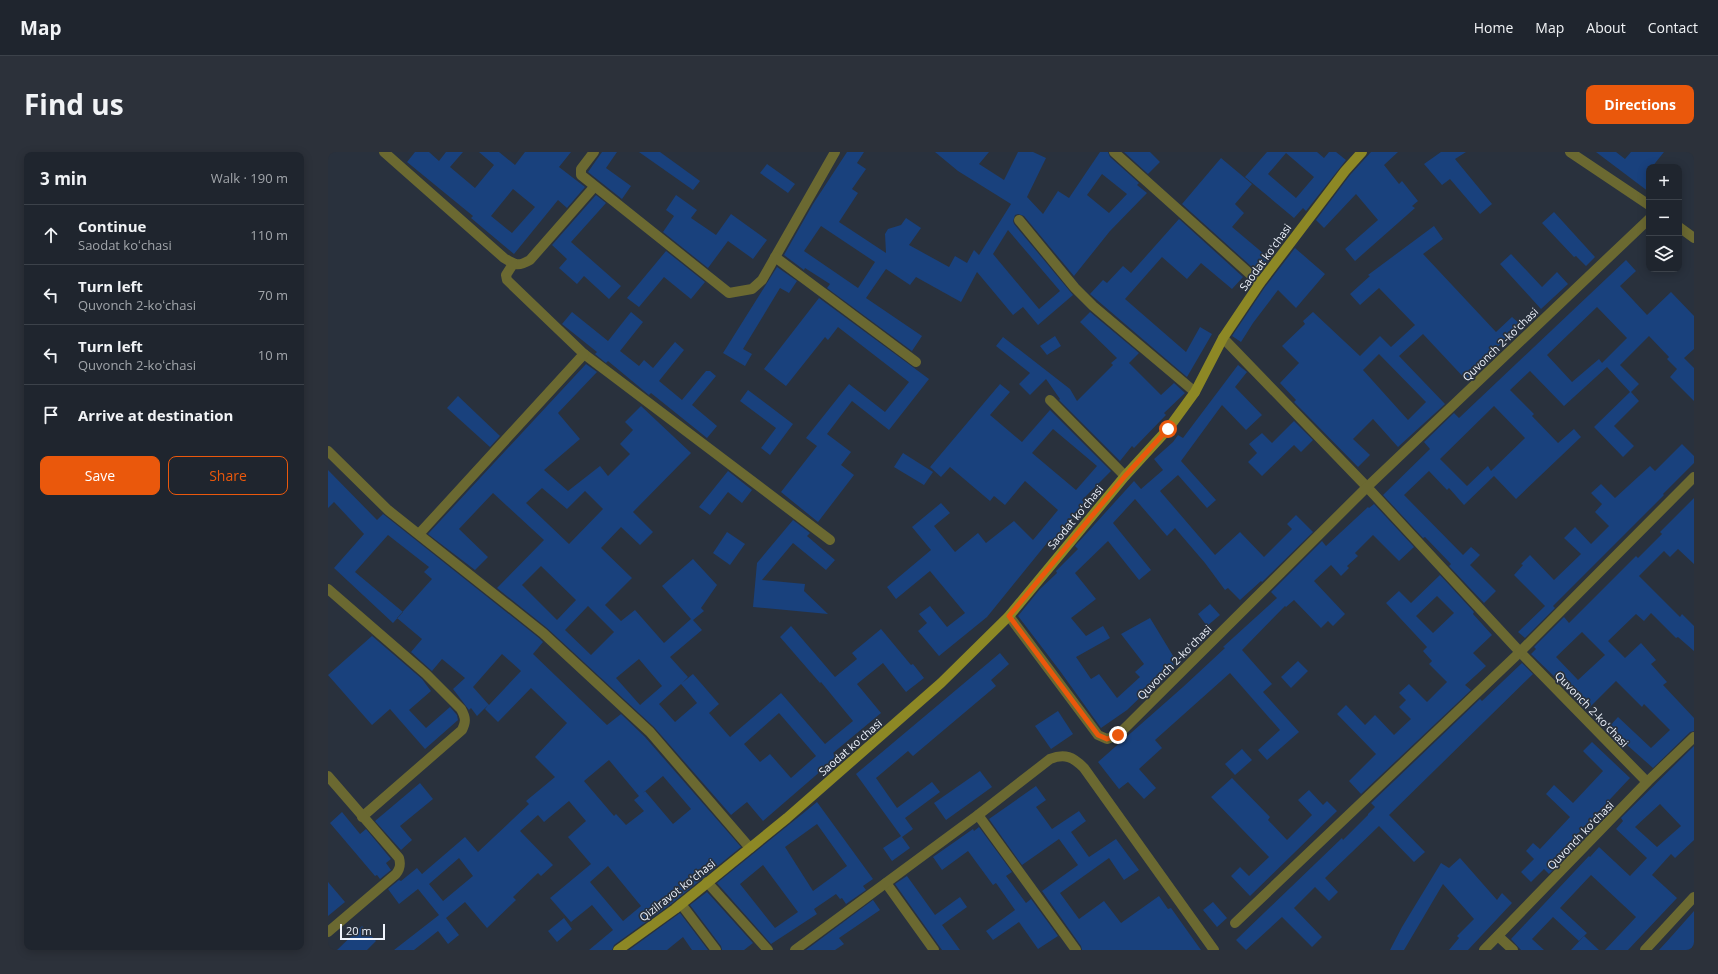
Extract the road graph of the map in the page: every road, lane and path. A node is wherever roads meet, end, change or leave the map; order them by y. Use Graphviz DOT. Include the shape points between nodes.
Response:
graph roads {
  1 [pos="384,152"];
  2 [pos="594,152"];
  3 [pos="835,152"];
  4 [pos="1114,152"];
  5 [pos="1362,152"];
  6 [pos="1570,152"];
  7 [pos="594,187"];
  8 [pos="1646,203"];
  9 [pos="1019,220"];
  10 [pos="1646,222"];
  11 [pos="1682,229"];
  12 [pos="1694,238"];
  13 [pos="775,257"];
  14 [pos="513,264"];
  15 [pos="1260,283"];
  16 [pos="1223,338"];
  17 [pos="584,354"];
  18 [pos="916,362"];
  19 [pos="1195,392"];
  20 [pos="1050,400"];
  21 [pos="328,451"];
  22 [pos="1125,476"];
  23 [pos="1694,477"];
  24 [pos="1367,487"];
  25 [pos="419,534"];
  26 [pos="830,540"];
  27 [pos="328,589"];
  28 [pos="1009,616"];
  29 [pos="1520,652"];
  30 [pos="1694,737"];
  31 [pos="328,776"];
  32 [pos="1647,782"];
  33 [pos="978,815"];
  34 [pos="362,817"];
  35 [pos="750,848"];
  36 [pos="707,882"];
  37 [pos="886,883"];
  38 [pos="1694,897"];
  39 [pos="681,904"];
  40 [pos="1235,923"];
  41 [pos="328,932"];
  42 [pos="1498,936"];
  43 [pos="618,950"];
  44 [pos="716,950"];
  45 [pos="768,950"];
  46 [pos="794,950"];
  47 [pos="934,950"];
  48 [pos="1076,950"];
  49 [pos="1214,950"];
  50 [pos="1484,950"];
  51 [pos="1513,950"];
  52 [pos="1645,950"];
  1 -- 14 [label="street"];
  2 -- 7 [label="street" via="580,173"];
  3 -- 13 [label="street"];
  4 -- 15 [label="street"];
  5 -- 15 [label="street, Saodat koʻchasi"];
  6 -- 8 [label="street"];
  7 -- 13 [label="street" via="730,293 752,290 762,280"];
  7 -- 14 [label="street" via="530,260 521,265"];
  9 -- 19 [label="street" via="1093,306"];
  10 -- 24 [label="street, Quvonch 2-koʻchasi"];
  11 -- 12 [label="street"];
  13 -- 18 [label="street"];
  14 -- 17 [label="street" via="506,275 507,280"];
  15 -- 16 [label="street, Saodat koʻchasi"];
  16 -- 19 [label="street, Saodat koʻchasi"];
  16 -- 24 [label="street, Quvonch 2-koʻchasi"];
  17 -- 25 [label="street"];
  17 -- 26 [label="street"];
  19 -- 22 [label="street, Saodat koʻchasi" via="1168,429"];
  20 -- 22 [label="street"];
  21 -- 25 [label="street" via="388,510"];
  22 -- 28 [label="street, Saodat koʻchasi"];
  23 -- 29 [label="street"];
  24 -- 28 [label="street, Quvonch 2-koʻchasi" via="1118,735 1112,738 1105,739 1098,735"];
  24 -- 29 [label="street, Quvonch 2-koʻchasi"];
  25 -- 35 [label="street" via="542,633 650,732"];
  27 -- 34 [label="street" via="426,674 465,716 466,723 462,730"];
  28 -- 35 [label="street, Saodat koʻchasi" via="942,683"];
  29 -- 32 [label="street, Quvonch 2-koʻchasi"];
  29 -- 40 [label="street"];
  30 -- 32 [label="street, Quvonch koʻchasi"];
  31 -- 34 [label="street"];
  32 -- 42 [label="street, Quvonch koʻchasi"];
  33 -- 37 [label="street"];
  33 -- 48 [label="street"];
  33 -- 49 [label="street" via="1050,759 1061,755 1076,760"];
  34 -- 41 [label="street" via="399,858 400,870"];
  35 -- 36 [label="street, Qizilravot koʻchasi"];
  36 -- 39 [label="street, Qizilravot koʻchasi"];
  36 -- 45 [label="street"];
  37 -- 46 [label="street"];
  37 -- 47 [label="street"];
  38 -- 52 [label="street"];
  39 -- 43 [label="street, Qizilravot koʻchasi"];
  39 -- 44 [label="street"];
  42 -- 50 [label="street, Quvonch koʻchasi"];
  42 -- 51 [label="street"];
}
